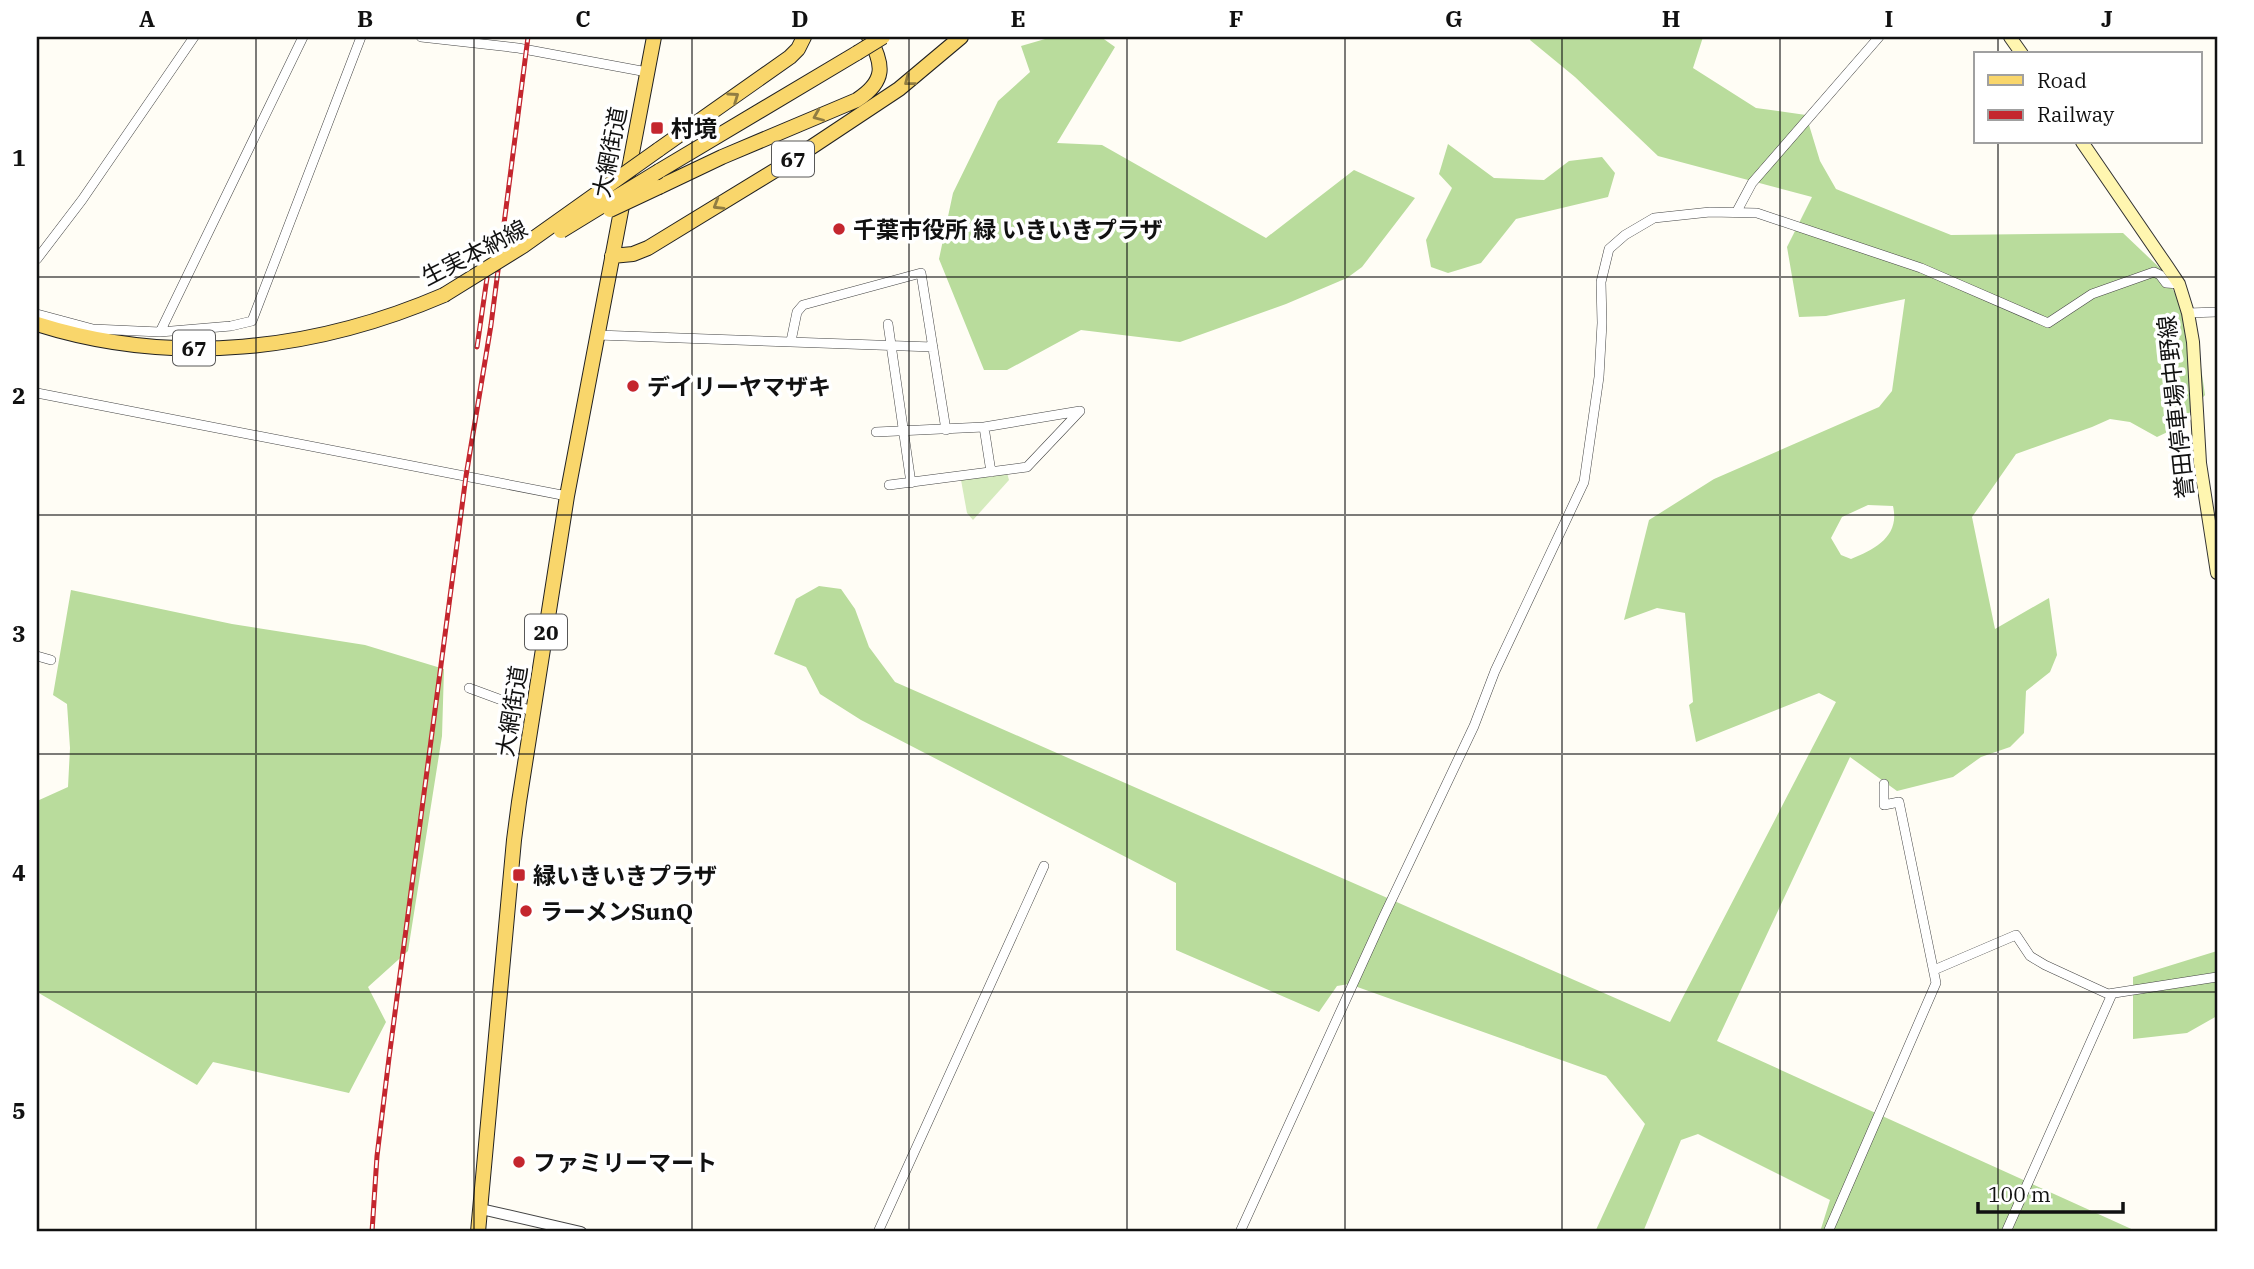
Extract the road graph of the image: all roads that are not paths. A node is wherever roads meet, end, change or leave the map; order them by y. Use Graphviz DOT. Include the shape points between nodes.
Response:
graph roads {
  1 [pos="194,37"];
  2 [pos="303,37"];
  3 [pos="361,37"];
  4 [pos="421,37"];
  5 [pos="654,37"];
  6 [pos="804,37"];
  7 [pos="869,37"];
  8 [pos="883,37"];
  9 [pos="961,37"];
  10 [pos="1879,37"];
  11 [pos="2010,37"];
  12 [pos="2021,52"];
  13 [pos="647,72"];
  14 [pos="2083,144"];
  15 [pos="1737,211"];
  16 [pos="557,233"];
  17 [pos="612,256"];
  18 [pos="37,259"];
  19 [pos="2179,284"];
  20 [pos="444,295"];
  21 [pos="2217,312"];
  22 [pos="2188,313"];
  23 [pos="37,314"];
  24 [pos="37,324"];
  25 [pos="888,324"];
  26 [pos="160,332"];
  27 [pos="597,335"];
  28 [pos="792,341"];
  29 [pos="889,346"];
  30 [pos="933,347"];
  31 [pos="37,393"];
  32 [pos="984,427"];
  33 [pos="946,430"];
  34 [pos="876,432"];
  35 [pos="903,432"];
  36 [pos="991,472"];
  37 [pos="911,483"];
  38 [pos="889,485"];
  39 [pos="567,496"];
  40 [pos="2217,573"];
  41 [pos="37,656"];
  42 [pos="51,660"];
  43 [pos="468,688"];
  44 [pos="534,712"];
  45 [pos="1884,784"];
  46 [pos="1044,866"];
  47 [pos="1934,970"];
  48 [pos="2217,977"];
  49 [pos="2112,994"];
  50 [pos="481,1209"];
  51 [pos="478,1232"];
  52 [pos="581,1232"];
  53 [pos="878,1232"];
  54 [pos="1240,1232"];
  55 [pos="1828,1232"];
  56 [pos="2006,1232"];
  1 -- 18 [label="street"];
  2 -- 26 [label="street"];
  3 -- 26 [label="street" via="252,321"];
  4 -- 13 [label="street" via="518,48"];
  5 -- 13 [label="main road, 大網街道 / 20"];
  20 -- 6 [label="main road, one-way, bridge" via="523,246 790,57"];
  7 -- 16 [label="main road, 67, one-way, bridge" via="880,59 879,79 857,100"];
  8 -- 16 [label="main road, 生実本納線 / 67, bridge"];
  9 -- 17 [label="main road, 67, one-way" via="899,89 792,160 648,248"];
  10 -- 15 [label="street" via="1752,183"];
  11 -- 12 [label="main road"];
  13 -- 17 [label="main road, 大網街道 / 20"];
  14 -- 19 [label="main road, 誉田停車場中野線"];
  15 -- 19 [label="street" via="1773,217 1921,268 2048,323 2092,294 2154,272 2166,283"];
  15 -- 54 [label="street" via="1654,218 1609,249 1601,282 1598,377 1584,482"];
  16 -- 20 [label="main road, 生実本納線 / 67, bridge"];
  17 -- 27 [label="main road, 大網街道 / 20"];
  19 -- 22 [label="main road, 誉田停車場中野線"];
  20 -- 24 [label="main road, 生実本納線 / 67" via="351,328 271,345 194,348 99,340"];
  21 -- 22 [label="street"];
  22 -- 40 [label="main road, 誉田停車場中野線" via="2200,463"];
  23 -- 26 [label="street" via="93,329"];
  25 -- 29 [label="street"];
  27 -- 28 [label="street"];
  27 -- 39 [label="main road, 大網街道 / 20"];
  28 -- 29 [label="street"];
  28 -- 30 [label="street" via="797,312 803,305 921,273"];
  29 -- 30 [label="street"];
  29 -- 35 [label="street"];
  30 -- 33 [label="street"];
  31 -- 39 [label="street"];
  32 -- 33 [label="street"];
  32 -- 36 [label="street"];
  32 -- 36 [label="street" via="1080,411 1027,467"];
  33 -- 35 [label="street"];
  34 -- 35 [label="street"];
  35 -- 37 [label="street"];
  36 -- 37 [label="street"];
  37 -- 38 [label="street"];
  39 -- 44 [label="main road, 大網街道 / 20"];
  41 -- 42 [label="street"];
  43 -- 44 [label="street"];
  44 -- 50 [label="main road, 大網街道 / 20" via="514,841"];
  45 -- 47 [label="street" via="1884,805 1899,802"];
  46 -- 53 [label="street"];
  47 -- 49 [label="street" via="2016,934 2030,956"];
  47 -- 55 [label="street" via="1936,983"];
  48 -- 49 [label="street"];
  49 -- 56 [label="street"];
  50 -- 51 [label="main road, 大網街道 / 20"];
  50 -- 52 [label="street"];
}
